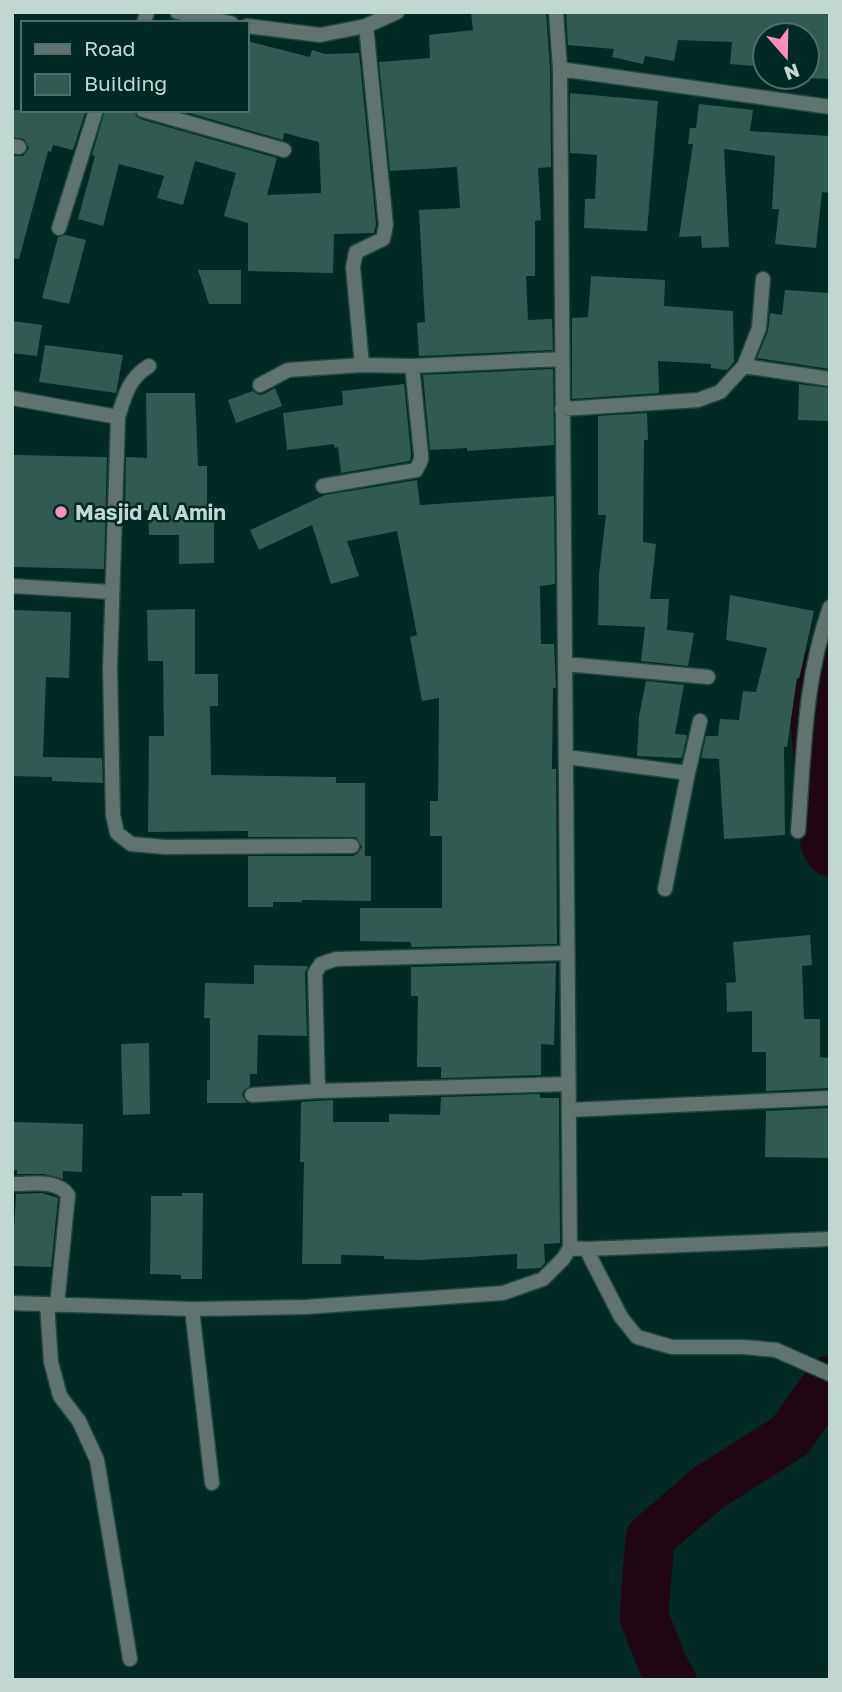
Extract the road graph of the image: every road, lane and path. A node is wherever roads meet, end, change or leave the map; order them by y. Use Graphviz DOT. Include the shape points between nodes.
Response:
graph roads {
  1 [pos="177,12"];
  2 [pos="397,12"];
  3 [pos="556,12"];
  4 [pos="221,21"];
  5 [pos="248,26"];
  6 [pos="366,26"];
  7 [pos="560,69"];
  8 [pos="830,107"];
  9 [pos="95,112"];
  10 [pos="150,112"];
  11 [pos="285,150"];
  12 [pos="59,228"];
  13 [pos="763,279"];
  14 [pos="562,359"];
  15 [pos="362,365"];
  16 [pos="149,366"];
  17 [pos="412,366"];
  18 [pos="744,366"];
  19 [pos="830,379"];
  20 [pos="260,385"];
  21 [pos="12,398"];
  22 [pos="562,409"];
  23 [pos="118,417"];
  24 [pos="323,486"];
  25 [pos="12,586"];
  26 [pos="111,592"];
  27 [pos="830,607"];
  28 [pos="565,664"];
  29 [pos="708,677"];
  30 [pos="700,721"];
  31 [pos="567,757"];
  32 [pos="688,773"];
  33 [pos="798,831"];
  34 [pos="352,846"];
  35 [pos="665,889"];
  36 [pos="567,953"];
  37 [pos="567,1084"];
  38 [pos="318,1091"];
  39 [pos="252,1095"];
  40 [pos="830,1098"];
  41 [pos="569,1110"];
  42 [pos="12,1185"];
  43 [pos="830,1239"];
  44 [pos="570,1248"];
  45 [pos="586,1250"];
  46 [pos="12,1303"];
  47 [pos="52,1304"];
  48 [pos="192,1309"];
  49 [pos="826,1372"];
  50 [pos="212,1483"];
  51 [pos="130,1660"];
  1 -- 4 [label="street"];
  2 -- 6 [label="street"];
  3 -- 7 [label="street"];
  5 -- 6 [label="street" via="320,35"];
  6 -- 15 [label="street" via="386,225 383,239 356,252 353,267"];
  7 -- 8 [label="street"];
  7 -- 14 [label="street"];
  9 -- 12 [label="street"];
  10 -- 11 [label="street"];
  13 -- 18 [label="street" via="759,328"];
  14 -- 17 [label="street"];
  14 -- 22 [label="street"];
  15 -- 17 [label="street"];
  15 -- 20 [label="street" via="289,369"];
  16 -- 23 [label="street" via="129,385"];
  17 -- 24 [label="street" via="421,454 415,470"];
  18 -- 19 [label="street"];
  18 -- 22 [label="street" via="720,392 698,400"];
  21 -- 23 [label="street"];
  22 -- 28 [label="street"];
  23 -- 26 [label="street"];
  25 -- 26 [label="street"];
  26 -- 34 [label="street" via="113,815 117,833 131,844 165,847"];
  27 -- 33 [label="street" via="808,688"];
  28 -- 29 [label="street"];
  28 -- 31 [label="street"];
  30 -- 32 [label="street"];
  31 -- 32 [label="street"];
  31 -- 36 [label="street"];
  32 -- 35 [label="street"];
  36 -- 37 [label="street"];
  36 -- 38 [label="street" via="336,959 321,964 315,973"];
  37 -- 38 [label="street"];
  37 -- 41 [label="street"];
  38 -- 39 [label="street"];
  40 -- 41 [label="street"];
  41 -- 44 [label="street"];
  42 -- 47 [label="street" via="56,1184 68,1195"];
  43 -- 45 [label="street"];
  44 -- 45 [label="street"];
  44 -- 48 [label="street" via="543,1279 503,1293 306,1307"];
  45 -- 49 [label="street" via="621,1317 637,1337 672,1347 776,1350"];
  46 -- 47 [label="street"];
  47 -- 48 [label="street"];
  47 -- 51 [label="street" via="51,1362 60,1396 79,1421 97,1460"];
  48 -- 50 [label="street"];
}
